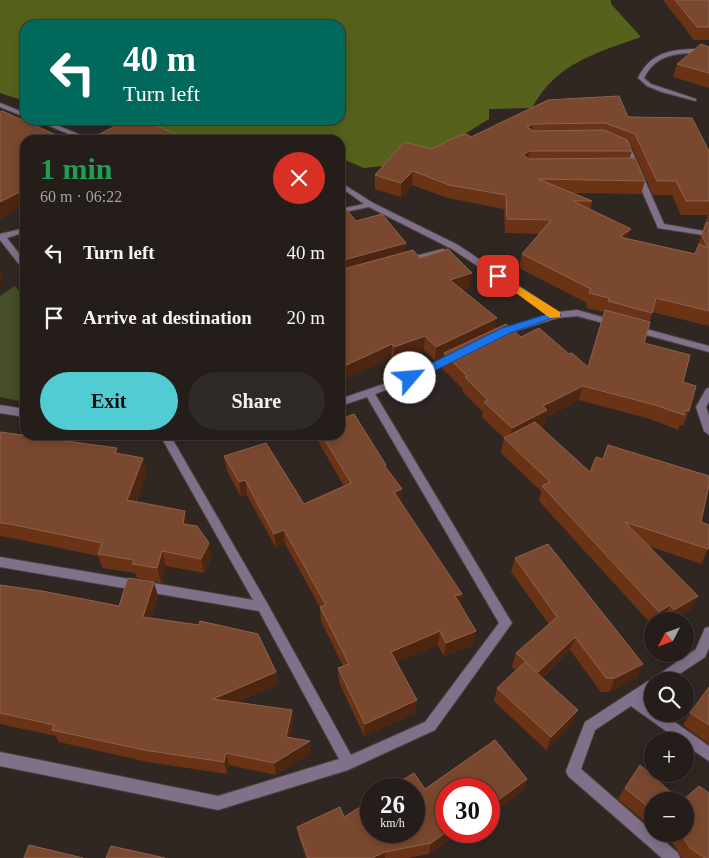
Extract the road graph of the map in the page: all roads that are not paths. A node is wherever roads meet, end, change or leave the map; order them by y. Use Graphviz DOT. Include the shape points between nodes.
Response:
graph roads {
  1 [pos="709,51"];
  2 [pos="694,100"];
  3 [pos="0,104"];
  4 [pos="16,112"];
  5 [pos="20,113"];
  6 [pos="8,116"];
  7 [pos="51,125"];
  8 [pos="76,135"];
  9 [pos="610,144"];
  10 [pos="626,168"];
  11 [pos="636,168"];
  12 [pos="345,188"];
  13 [pos="370,206"];
  14 [pos="345,210"];
  15 [pos="20,231"];
  16 [pos="709,234"];
  17 [pos="0,237"];
  18 [pos="455,248"];
  19 [pos="20,260"];
  20 [pos="398,264"];
  21 [pos="556,315"];
  22 [pos="489,339"];
  23 [pos="709,349"];
  24 [pos="462,352"];
  25 [pos="709,392"];
  26 [pos="369,393"];
  27 [pos="345,402"];
  28 [pos="0,409"];
  29 [pos="20,412"];
  30 [pos="709,431"];
  31 [pos="168,440"];
  32 [pos="0,562"];
  33 [pos="263,607"];
  34 [pos="709,632"];
  35 [pos="672,672"];
  36 [pos="644,691"];
  37 [pos="632,699"];
  38 [pos="644,708"];
  39 [pos="664,722"];
  40 [pos="709,754"];
  41 [pos="0,759"];
  42 [pos="348,763"];
  43 [pos="673,858"];
  1 -- 2 [label="street" via="661,55 648,63 641,78 649,85"];
  3 -- 4 [label="street"];
  4 -- 5 [label="street"];
  4 -- 6 [label="street"];
  7 -- 8 [label="street"];
  9 -- 11 [label="street" via="628,151"];
  10 -- 11 [label="street"];
  11 -- 16 [label="street" via="661,226"];
  12 -- 13 [label="street"];
  13 -- 14 [label="street"];
  13 -- 18 [label="street"];
  15 -- 17 [label="street"];
  17 -- 19 [label="street"];
  18 -- 20 [label="street"];
  18 -- 21 [label="street"];
  21 -- 22 [label="street" via="506,330"];
  21 -- 23 [label="street" via="576,312"];
  24 -- 26 [label="street" via="410,378"];
  25 -- 30 [label="street" via="700,407"];
  26 -- 27 [label="street"];
  26 -- 42 [label="street" via="506,623 430,726"];
  28 -- 29 [label="street"];
  31 -- 33 [label="street"];
  32 -- 33 [label="street"];
  33 -- 42 [label="street"];
  34 -- 35 [label="street" via="701,653"];
  36 -- 37 [label="street"];
  37 -- 38 [label="street"];
  37 -- 43 [label="street" via="590,726 573,771"];
  39 -- 40 [label="street"];
  41 -- 42 [label="street" via="218,802"];
}
